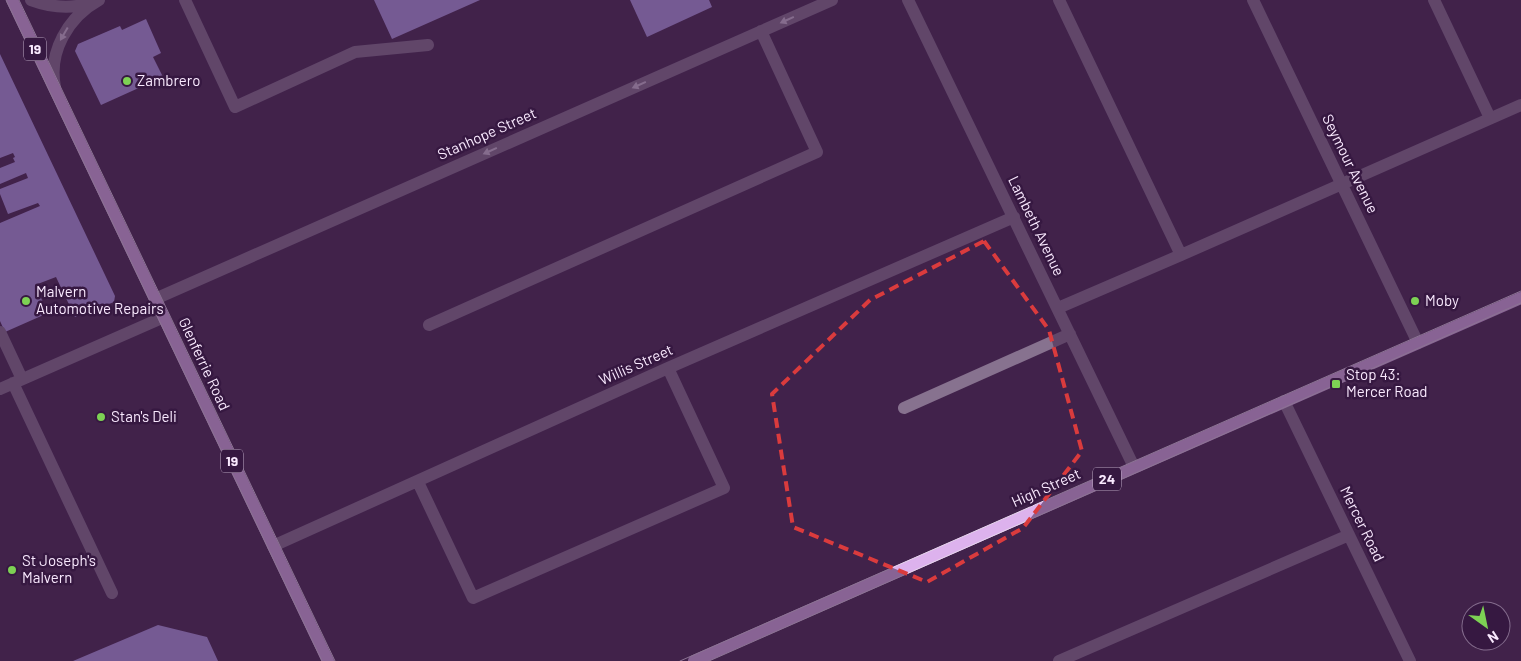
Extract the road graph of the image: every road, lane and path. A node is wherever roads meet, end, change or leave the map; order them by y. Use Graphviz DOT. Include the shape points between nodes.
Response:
graph roads {
  1 [pos="12,0"];
  2 [pos="31,0"];
  3 [pos="98,0"];
  4 [pos="185,0"];
  5 [pos="832,0"];
  6 [pos="908,0"];
  7 [pos="1059,0"];
  8 [pos="1253,0"];
  9 [pos="1434,0"];
  10 [pos="760,31"];
  11 [pos="428,45"];
  12 [pos="56,91"];
  13 [pos="1521,105"];
  14 [pos="1490,118"];
  15 [pos="1342,184"];
  16 [pos="1014,217"];
  17 [pos="1181,255"];
  18 [pos="1521,298"];
  19 [pos="155,299"];
  20 [pos="1058,308"];
  21 [pos="164,317"];
  22 [pos="429,325"];
  23 [pos="0,332"];
  24 [pos="1070,334"];
  25 [pos="1418,343"];
  26 [pos="668,368"];
  27 [pos="17,381"];
  28 [pos="0,389"];
  29 [pos="1284,401"];
  30 [pos="904,408"];
  31 [pos="1134,467"];
  32 [pos="418,482"];
  33 [pos="1349,535"];
  34 [pos="273,546"];
  35 [pos="112,593"];
  36 [pos="328,661"];
  37 [pos="694,661"];
  38 [pos="1059,661"];
  39 [pos="1410,661"];
  1 -- 12 [label="main road, Glenferrie Road / 19"];
  2 -- 3 [label="street" via="67,6"];
  3 -- 12 [label="street, one-way" via="81,12 60,41 53,67"];
  4 -- 11 [label="street" via="235,107 355,52"];
  5 -- 10 [label="street, Stanhope Street, one-way"];
  6 -- 16 [label="street, Lambeth Avenue"];
  7 -- 17 [label="street"];
  8 -- 15 [label="street, Seymour Avenue"];
  9 -- 14 [label="street"];
  10 -- 19 [label="street, Stanhope Street, one-way"];
  10 -- 22 [label="street" via="817,152"];
  12 -- 19 [label="main road, Glenferrie Road / 19"];
  13 -- 14 [label="street"];
  14 -- 15 [label="street"];
  15 -- 17 [label="street"];
  15 -- 25 [label="street, Seymour Avenue"];
  16 -- 20 [label="street, Lambeth Avenue"];
  16 -- 26 [label="street, Willis Street"];
  17 -- 20 [label="street"];
  18 -- 25 [label="main road, High Street / 24"];
  19 -- 21 [label="main road, Glenferrie Road / 19"];
  20 -- 24 [label="street, Lambeth Avenue"];
  21 -- 27 [label="street"];
  21 -- 34 [label="main road, Glenferrie Road / 19"];
  23 -- 27 [label="street"];
  24 -- 30 [label="street"];
  24 -- 31 [label="street, Lambeth Avenue"];
  25 -- 29 [label="main road, High Street / 24"];
  26 -- 32 [label="street, Willis Street"];
  26 -- 32 [label="street" via="724,488 473,598"];
  27 -- 28 [label="street"];
  27 -- 35 [label="street"];
  29 -- 31 [label="main road, High Street / 24"];
  29 -- 33 [label="street, Mercer Road"];
  31 -- 37 [label="main road, High Street / 24"];
  32 -- 34 [label="street, Willis Street"];
  33 -- 38 [label="street"];
  33 -- 39 [label="street, Mercer Road"];
  34 -- 36 [label="main road, Glenferrie Road / 19"];
}
